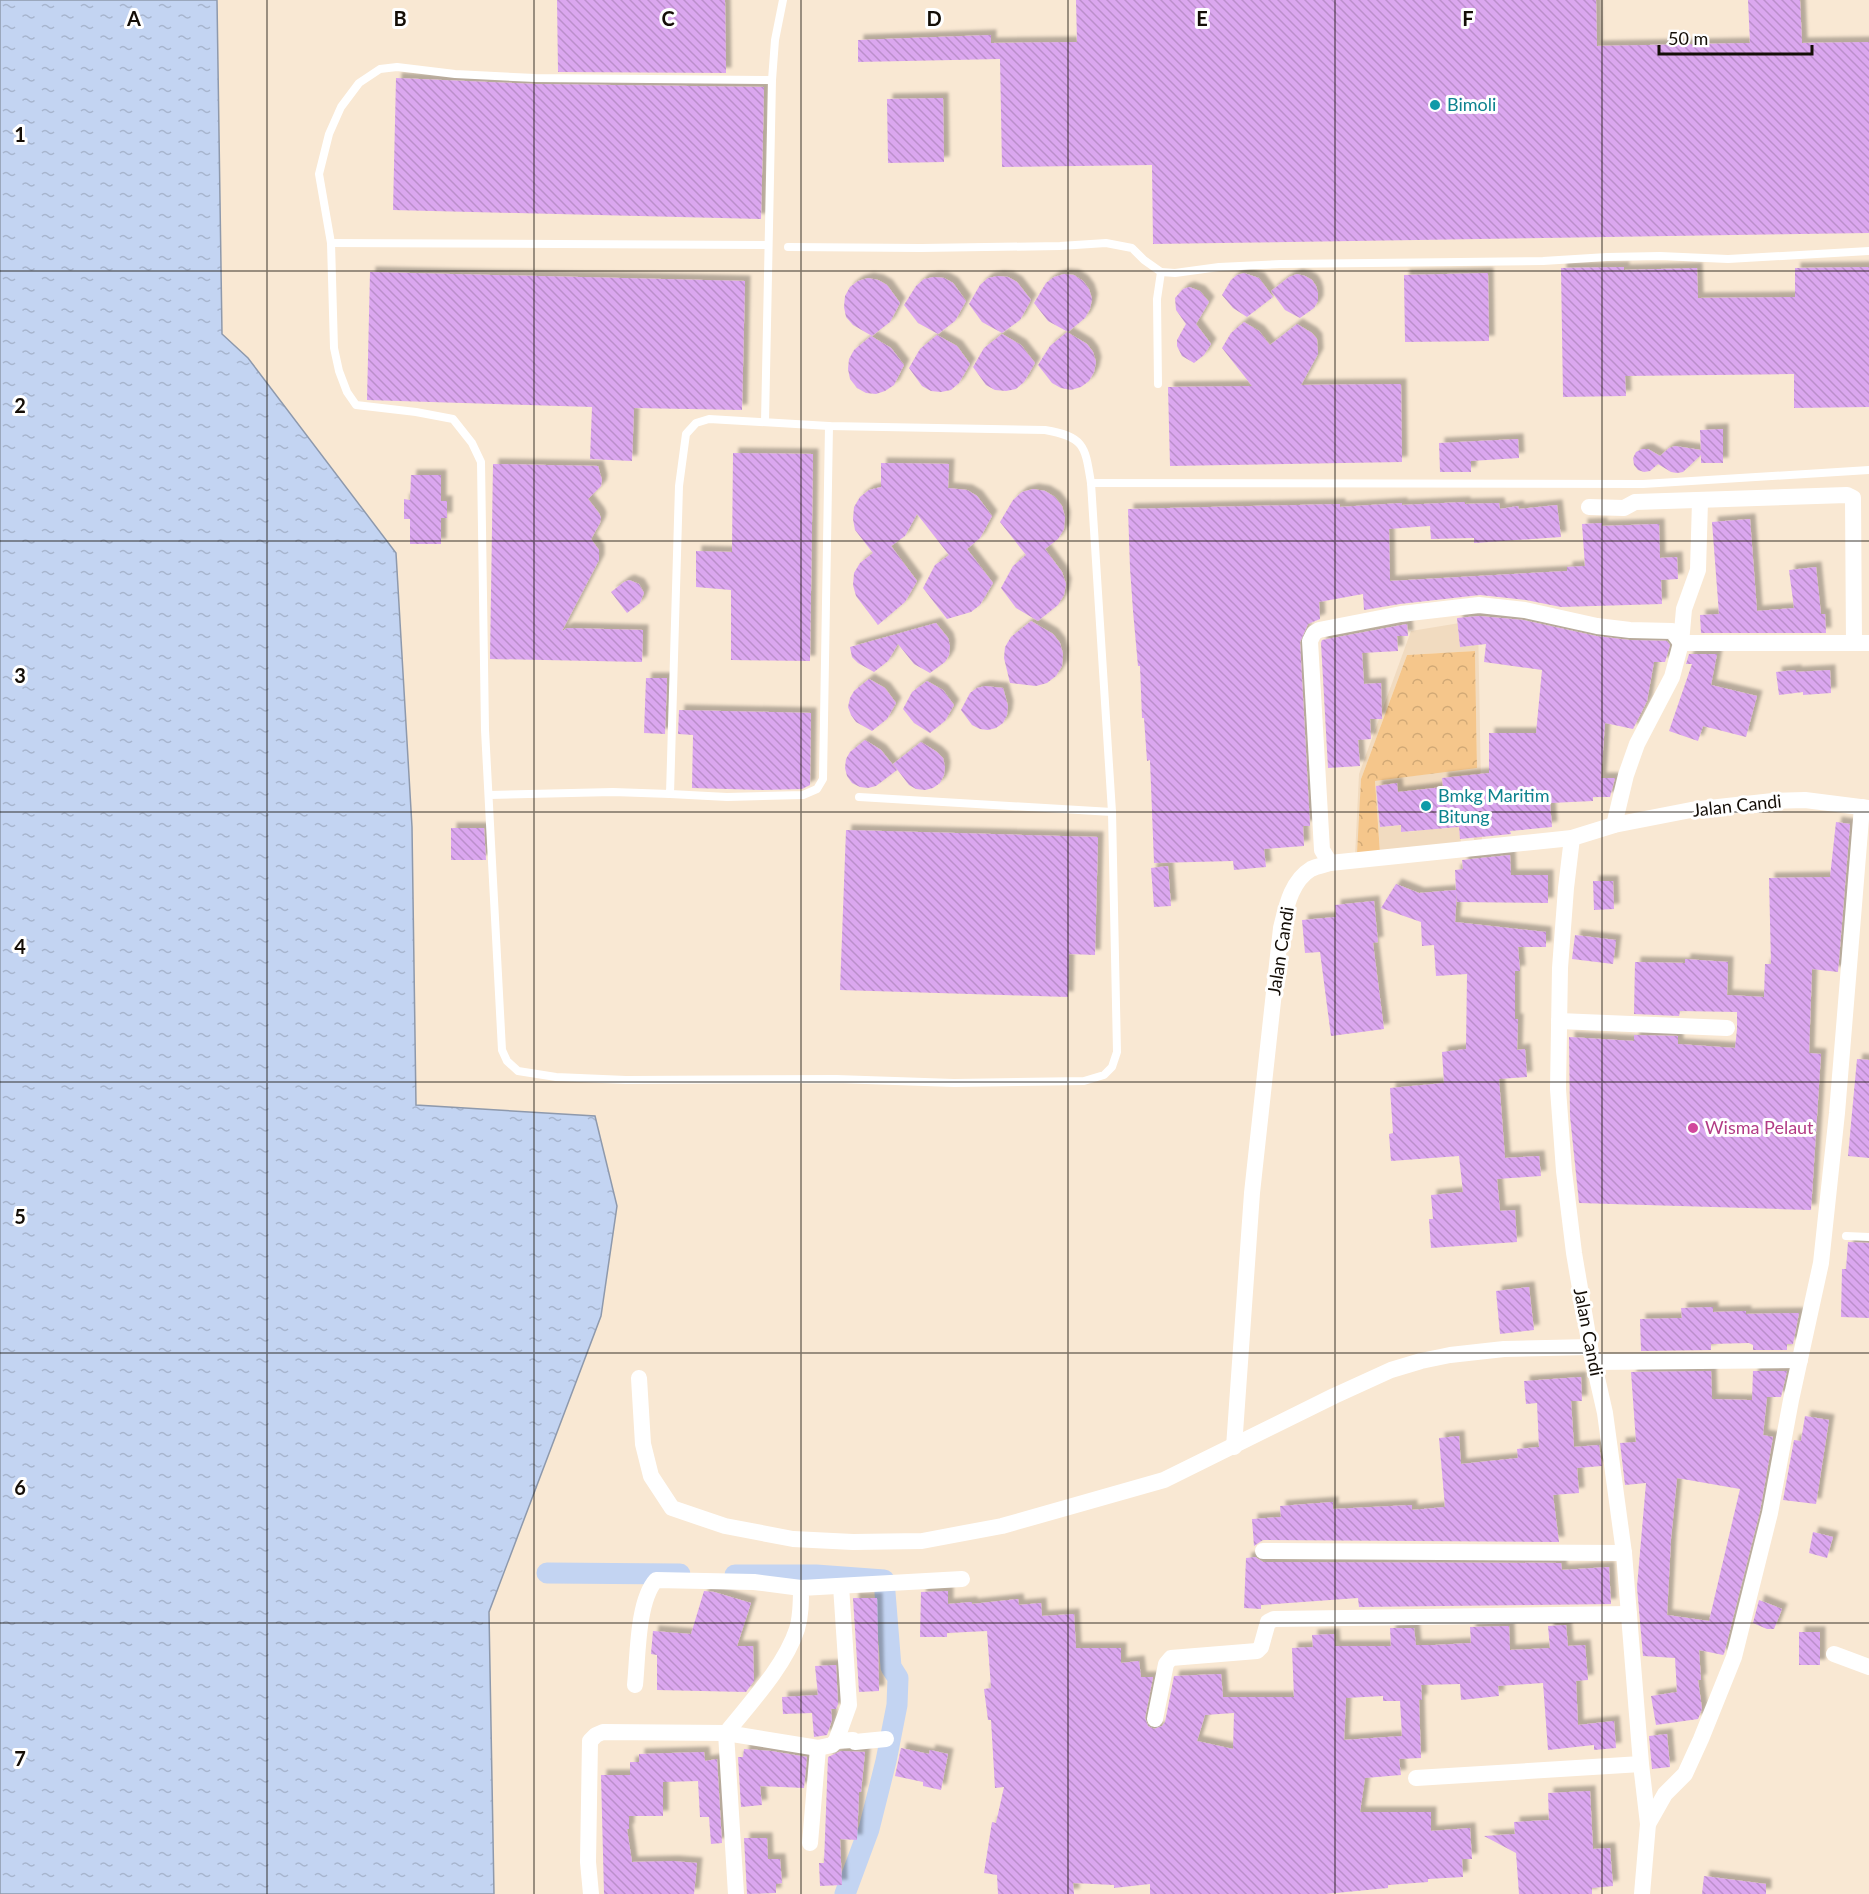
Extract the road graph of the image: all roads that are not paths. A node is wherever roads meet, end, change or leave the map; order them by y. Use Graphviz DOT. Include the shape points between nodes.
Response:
graph roads {
  1 [pos="783,0"];
  2 [pos="772,80"];
  3 [pos="331,243"];
  4 [pos="768,245"];
  5 [pos="788,247"];
  6 [pos="1869,251"];
  7 [pos="1161,272"];
  8 [pos="1158,384"];
  9 [pos="765,422"];
  10 [pos="828,426"];
  11 [pos="1869,470"];
  12 [pos="1091,483"];
  13 [pos="1700,501"];
  14 [pos="1590,507"];
  15 [pos="1681,643"];
  16 [pos="1862,643"];
  17 [pos="670,794"];
  18 [pos="489,795"];
  19 [pos="859,797"];
  20 [pos="1865,808"];
  21 [pos="1112,812"];
  22 [pos="1614,825"];
  23 [pos="1572,838"];
  24 [pos="1330,863"];
  25 [pos="1559,1021"];
  26 [pos="1727,1028"];
  27 [pos="1846,1236"];
  28 [pos="1869,1237"];
  29 [pos="1592,1354"];
  30 [pos="1800,1360"];
  31 [pos="639,1378"];
  32 [pos="1234,1447"];
  33 [pos="1263,1551"];
  34 [pos="1624,1553"];
  35 [pos="962,1580"];
  36 [pos="841,1586"];
  37 [pos="801,1588"];
  38 [pos="1629,1614"];
  39 [pos="1834,1654"];
  40 [pos="1869,1667"];
  41 [pos="635,1685"];
  42 [pos="1155,1719"];
  43 [pos="726,1732"];
  44 [pos="886,1739"];
  45 [pos="836,1741"];
  46 [pos="818,1748"];
  47 [pos="1641,1764"];
  48 [pos="1416,1778"];
  49 [pos="1648,1824"];
  50 [pos="810,1843"];
  51 [pos="591,1894"];
  52 [pos="736,1894"];
  53 [pos="1642,1894"];
  1 -- 2 [label="lane"];
  2 -- 3 [label="lane" via="583,79 380,69 359,83 341,107 329,134 319,174"];
  2 -- 4 [label="lane"];
  3 -- 4 [label="lane"];
  3 -- 18 [label="lane" via="334,348 339,371 356,405 453,419 481,462"];
  4 -- 9 [label="lane"];
  5 -- 7 [label="lane" via="1106,243 1132,248"];
  6 -- 7 [label="lane" via="1728,259 1660,256 1281,264"];
  7 -- 8 [label="lane" via="1157,299"];
  9 -- 10 [label="lane"];
  9 -- 17 [label="lane" via="709,419 696,423 686,434 679,486"];
  10 -- 12 [label="lane" via="1045,430 1065,434 1086,451"];
  10 -- 17 [label="lane" via="823,779 817,789 803,795"];
  11 -- 12 [label="lane" via="1643,484"];
  12 -- 21 [label="lane"];
  13 -- 14 [label="street"];
  13 -- 15 [label="street" via="1698,570 1684,609"];
  13 -- 16 [label="street" via="1848,495 1853,498"];
  15 -- 16 [label="street"];
  15 -- 22 [label="street" via="1672,677 1633,754"];
  15 -- 24 [label="street" via="1672,631 1598,626 1525,610 1479,605 1401,614 1314,633 1310,641 1322,849"];
  17 -- 18 [label="lane"];
  18 -- 21 [label="lane" via="502,1050 507,1062 518,1071 547,1076 626,1080 1050,1083 1084,1081 1104,1075 1112,1067 1117,1052"];
  19 -- 21 [label="lane"];
  20 -- 22 [label="street, Jalan Candi" via="1805,800 1773,801 1691,810"];
  20 -- 30 [label="street" via="1826,1226"];
  22 -- 23 [label="street, Jalan Candi"];
  23 -- 24 [label="street, Jalan Candi"];
  23 -- 25 [label="street, Jalan Candi"];
  24 -- 32 [label="street, Jalan Candi" via="1310,870 1296,885 1281,928 1252,1193"];
  25 -- 26 [label="street"];
  25 -- 29 [label="street, Jalan Candi" via="1558,1089 1564,1171"];
  27 -- 28 [label="lane"];
  29 -- 30 [label="street"];
  29 -- 32 [label="street" via="1504,1349 1421,1360 1334,1396"];
  29 -- 34 [label="street, Jalan Candi" via="1605,1413"];
  30 -- 49 [label="street" via="1770,1513 1734,1657 1684,1774 1665,1794"];
  31 -- 32 [label="street" via="643,1444 651,1476 672,1508 725,1526 793,1539 922,1541 1002,1526 1164,1480"];
  33 -- 34 [label="street"];
  34 -- 38 [label="street, Jalan Candi"];
  35 -- 36 [label="street"];
  36 -- 37 [label="street"];
  36 -- 45 [label="street" via="849,1705"];
  37 -- 41 [label="street" via="754,1582 656,1580 644,1604"];
  37 -- 43 [label="street" via="797,1629 787,1650"];
  38 -- 42 [label="street" via="1274,1619 1268,1622 1257,1651 1170,1658"];
  38 -- 47 [label="street, Jalan Candi"];
  39 -- 40 [label="street"];
  43 -- 46 [label="street"];
  43 -- 51 [label="street" via="603,1732 590,1741"];
  43 -- 52 [label="street"];
  44 -- 45 [label="street" via="865,1743"];
  45 -- 46 [label="street"];
  46 -- 50 [label="street"];
  47 -- 48 [label="street"];
  47 -- 49 [label="street, Jalan Candi"];
  49 -- 53 [label="street"];
}
